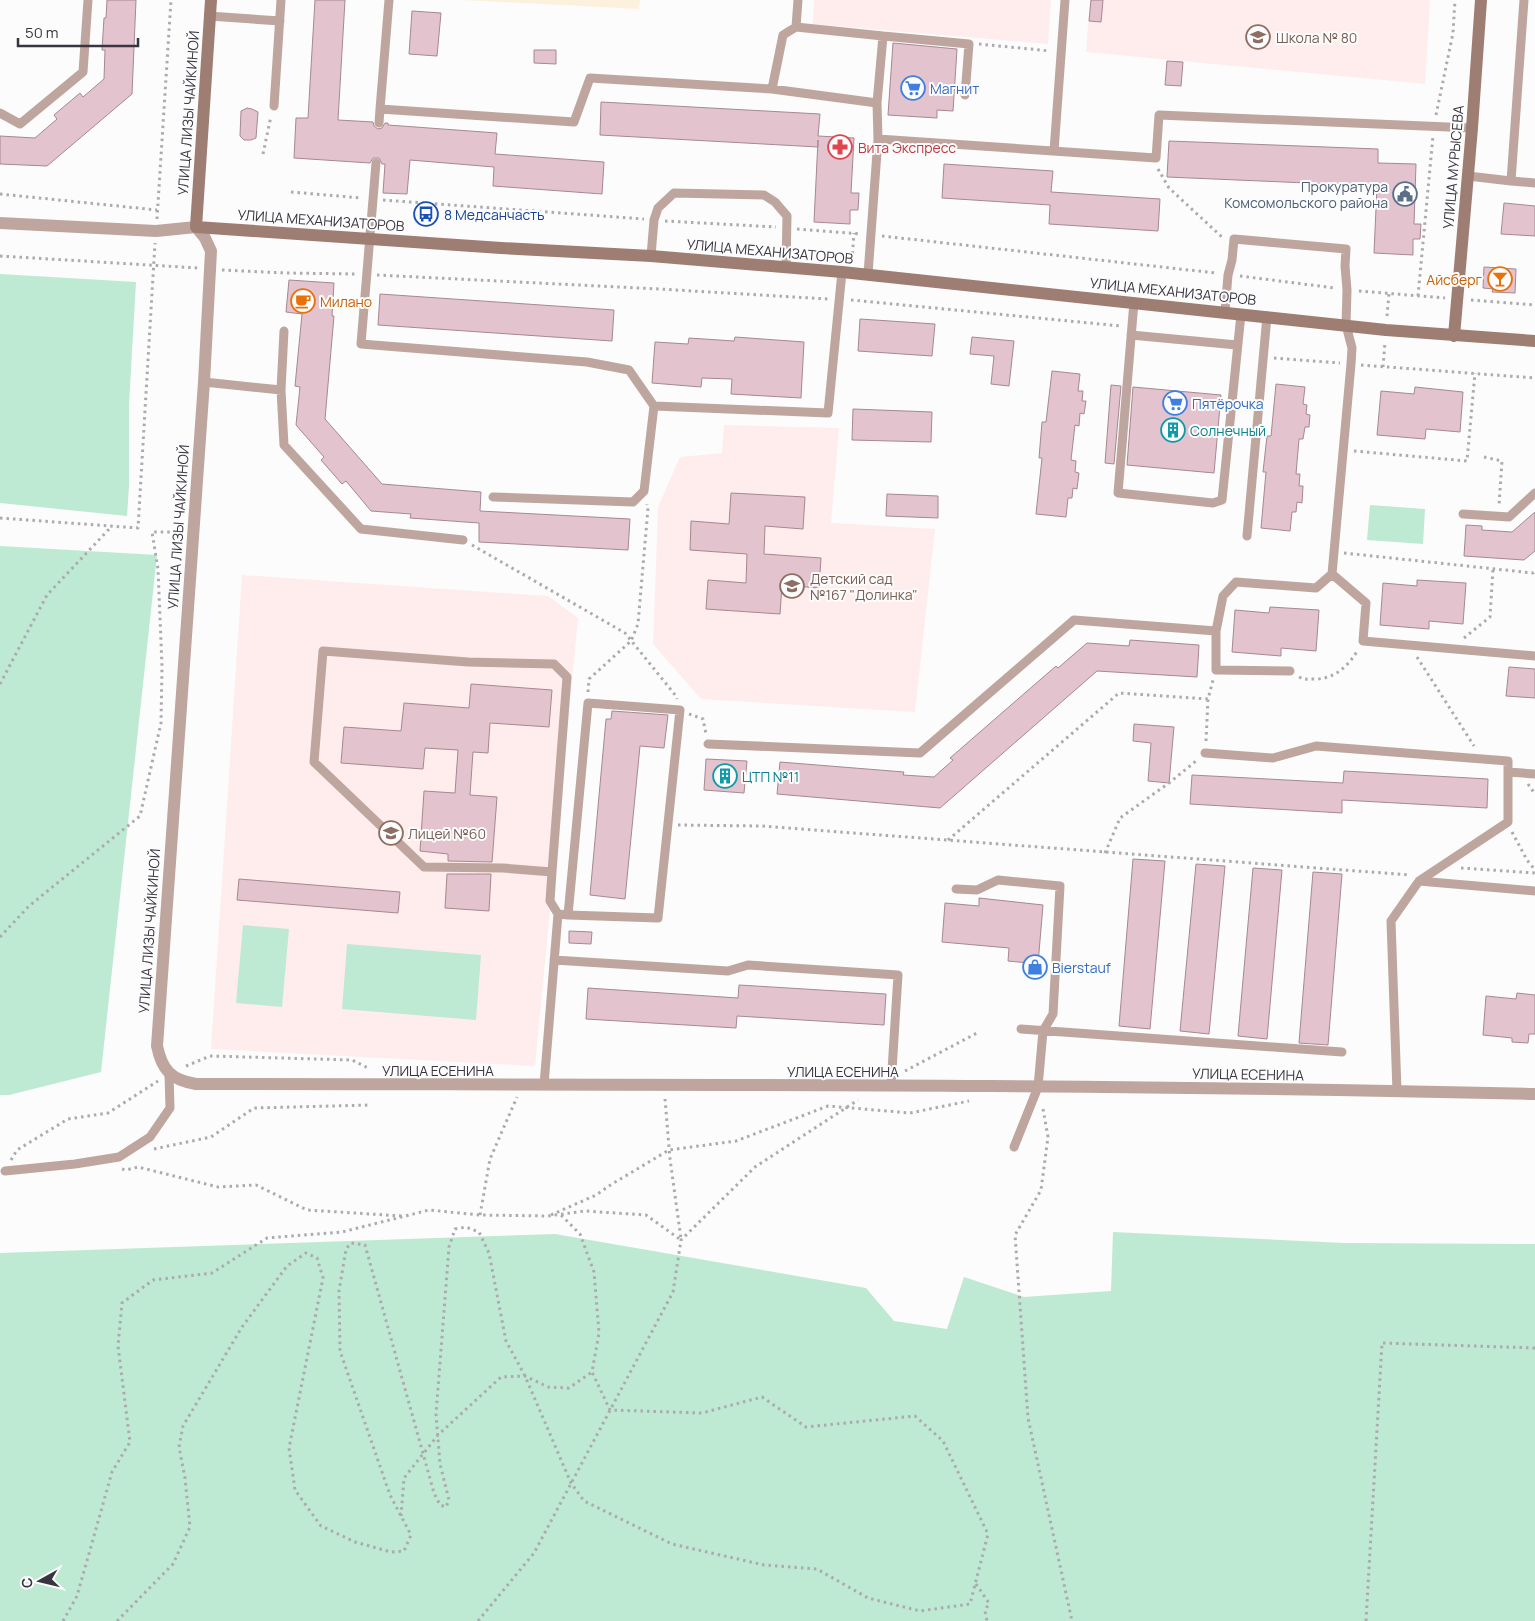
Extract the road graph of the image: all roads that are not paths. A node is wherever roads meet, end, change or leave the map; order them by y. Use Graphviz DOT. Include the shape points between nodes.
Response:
graph roads {
  1 [pos="88,0"];
  2 [pos="211,0"];
  3 [pos="281,0"];
  4 [pos="389,0"];
  5 [pos="798,0"];
  6 [pos="1066,0"];
  7 [pos="1481,0"];
  8 [pos="1524,0"];
  9 [pos="210,16"];
  10 [pos="280,21"];
  11 [pos="796,27"];
  12 [pos="882,36"];
  13 [pos="772,90"];
  14 [pos="965,94"];
  15 [pos="877,103"];
  16 [pos="274,106"];
  17 [pos="380,109"];
  18 [pos="0,113"];
  19 [pos="379,122"];
  20 [pos="1472,128"];
  21 [pos="878,139"];
  22 [pos="1054,151"];
  23 [pos="376,163"];
  24 [pos="1468,176"];
  25 [pos="1511,181"];
  26 [pos="1535,183"];
  27 [pos="0,222"];
  28 [pos="196,227"];
  29 [pos="370,239"];
  30 [pos="651,256"];
  31 [pos="786,267"];
  32 [pos="842,272"];
  33 [pos="868,274"];
  34 [pos="1134,302"];
  35 [pos="1225,312"];
  36 [pos="1241,314"];
  37 [pos="1267,316"];
  38 [pos="1346,325"];
  39 [pos="284,331"];
  40 [pos="1131,331"];
  41 [pos="1454,336"];
  42 [pos="1535,341"];
  43 [pos="1238,345"];
  44 [pos="204,382"];
  45 [pos="281,390"];
  46 [pos="654,406"];
  47 [pos="1535,493"];
  48 [pos="493,497"];
  49 [pos="1463,514"];
  50 [pos="1247,536"];
  51 [pos="463,540"];
  52 [pos="1332,574"];
  53 [pos="1216,631"];
  54 [pos="1535,656"];
  55 [pos="1290,672"];
  56 [pos="708,744"];
  57 [pos="1205,753"];
  58 [pos="1508,772"];
  59 [pos="1535,774"];
  60 [pos="552,872"];
  61 [pos="1418,878"];
  62 [pos="956,889"];
  63 [pos="1535,891"];
  64 [pos="558,914"];
  65 [pos="568,915"];
  66 [pos="554,960"];
  67 [pos="1021,1029"];
  68 [pos="1043,1031"];
  69 [pos="1342,1052"];
  70 [pos="169,1074"];
  71 [pos="891,1082"];
  72 [pos="544,1085"];
  73 [pos="1038,1087"];
  74 [pos="1397,1091"];
  75 [pos="1535,1094"];
  76 [pos="1014,1147"];
  77 [pos="5,1171"];
  1 -- 18 [label="lane" via="83,72 20,124"];
  2 -- 9 [label="main road, УЛИЦА ЛИЗЫ ЧАЙКИНОЙ"];
  3 -- 10 [label="lane"];
  4 -- 17 [label="lane"];
  5 -- 11 [label="lane"];
  6 -- 22 [label="lane"];
  7 -- 20 [label="main road, УЛИЦА МУРЫСЕВА"];
  8 -- 25 [label="lane"];
  9 -- 10 [label="lane"];
  9 -- 28 [label="main road, УЛИЦА ЛИЗЫ ЧАЙКИНОЙ"];
  10 -- 16 [label="lane"];
  11 -- 12 [label="lane"];
  11 -- 13 [label="lane" via="783,35"];
  12 -- 14 [label="lane" via="969,44"];
  12 -- 15 [label="lane"];
  13 -- 15 [label="lane"];
  13 -- 17 [label="lane" via="590,78 574,122"];
  15 -- 21 [label="lane"];
  17 -- 19 [label="lane"];
  20 -- 22 [label="lane" via="1159,115 1156,158"];
  20 -- 24 [label="main road, УЛИЦА МУРЫСЕВА"];
  21 -- 22 [label="lane"];
  21 -- 33 [label="lane"];
  23 -- 29 [label="lane"];
  24 -- 25 [label="lane"];
  24 -- 41 [label="main road, УЛИЦА МУРЫСЕВА"];
  25 -- 26 [label="lane"];
  27 -- 28 [label="street, УЛИЦА МЕХАНИЗАТОРОВ" via="156,231"];
  28 -- 29 [label="main road, УЛИЦА МЕХАНИЗАТОРОВ"];
  28 -- 44 [label="street, УЛИЦА ЛИЗЫ ЧАЙКИНОЙ" via="211,251"];
  29 -- 30 [label="main road, УЛИЦА МЕХАНИЗАТОРОВ"];
  29 -- 46 [label="lane" via="361,344 587,362 629,370"];
  30 -- 31 [label="main road, УЛИЦА МЕХАНИЗАТОРОВ"];
  30 -- 31 [label="lane" via="658,208 674,193 764,195 787,216"];
  31 -- 32 [label="main road, УЛИЦА МЕХАНИЗАТОРОВ"];
  32 -- 33 [label="main road, УЛИЦА МЕХАНИЗАТОРОВ"];
  32 -- 46 [label="lane" via="828,413"];
  33 -- 34 [label="main road, УЛИЦА МЕХАНИЗАТОРОВ"];
  34 -- 35 [label="main road, УЛИЦА МЕХАНИЗАТОРОВ"];
  34 -- 40 [label="lane"];
  35 -- 36 [label="main road, УЛИЦА МЕХАНИЗАТОРОВ"];
  35 -- 38 [label="lane" via="1234,239 1346,249"];
  36 -- 37 [label="main road, УЛИЦА МЕХАНИЗАТОРОВ"];
  36 -- 43 [label="lane"];
  37 -- 38 [label="main road, УЛИЦА МЕХАНИЗАТОРОВ"];
  37 -- 50 [label="lane"];
  38 -- 41 [label="main road, УЛИЦА МЕХАНИЗАТОРОВ"];
  38 -- 52 [label="lane" via="1352,364"];
  39 -- 45 [label="lane"];
  40 -- 43 [label="lane"];
  40 -- 43 [label="lane" via="1118,493 1213,503 1222,500"];
  41 -- 42 [label="main road, УЛИЦА МЕХАНИЗАТОРОВ"];
  44 -- 45 [label="lane"];
  44 -- 70 [label="street, УЛИЦА ЛИЗЫ ЧАЙКИНОЙ" via="158,1022 157,1046 160,1060"];
  45 -- 51 [label="lane" via="284,445 361,529"];
  46 -- 48 [label="lane" via="644,491 632,502"];
  47 -- 49 [label="lane" via="1509,517"];
  52 -- 53 [label="lane" via="1316,588 1236,582 1223,596"];
  52 -- 54 [label="lane" via="1366,603 1363,641"];
  53 -- 55 [label="lane" via="1216,670"];
  53 -- 56 [label="lane" via="1074,620 920,754"];
  57 -- 58 [label="lane" via="1273,758 1316,746 1508,761"];
  58 -- 59 [label="lane"];
  58 -- 61 [label="lane" via="1508,822"];
  60 -- 60 [label="lane" via="567,677 554,664 468,662 323,651 314,762 424,867"];
  60 -- 64 [label="lane" via="550,901"];
  61 -- 63 [label="lane"];
  61 -- 74 [label="lane" via="1391,921"];
  62 -- 68 [label="lane" via="977,890 998,880 1060,886 1053,1014"];
  64 -- 65 [label="lane"];
  64 -- 66 [label="lane"];
  65 -- 65 [label="lane" via="588,703 680,710 658,918"];
  66 -- 71 [label="lane" via="724,971 748,966 898,975"];
  66 -- 72 [label="lane"];
  67 -- 68 [label="lane"];
  68 -- 69 [label="lane"];
  68 -- 73 [label="lane"];
  70 -- 72 [label="street, УЛИЦА ЕСЕНИНА" via="182,1082 196,1084"];
  70 -- 77 [label="lane" via="170,1108 150,1137 119,1157"];
  71 -- 72 [label="street, УЛИЦА ЕСЕНИНА"];
  71 -- 73 [label="street, УЛИЦА ЕСЕНИНА"];
  73 -- 74 [label="street, УЛИЦА ЕСЕНИНА"];
  73 -- 76 [label="lane"];
  74 -- 75 [label="street, УЛИЦА ЕСЕНИНА"];
}
